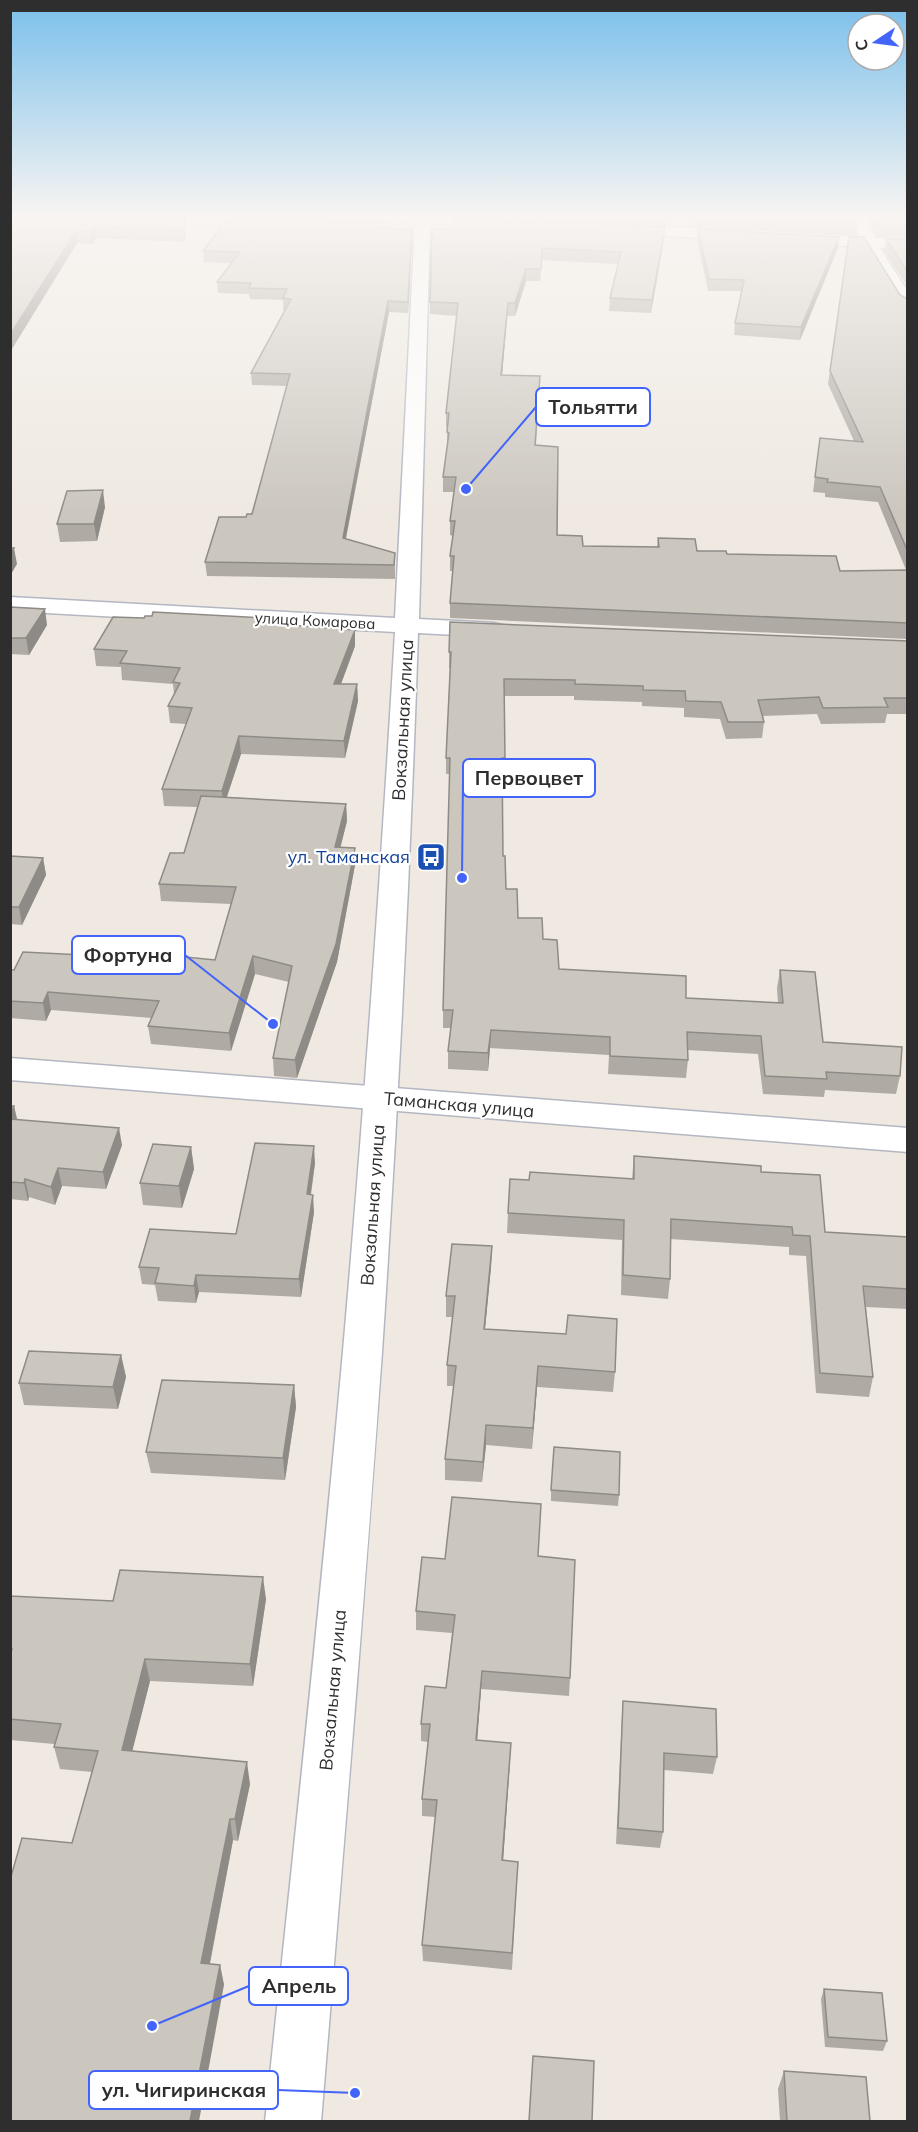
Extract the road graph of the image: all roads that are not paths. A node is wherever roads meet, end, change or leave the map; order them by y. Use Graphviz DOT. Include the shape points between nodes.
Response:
graph roads {
  1 [pos="419,314"];
  2 [pos="10,604"];
  3 [pos="408,626"];
  4 [pos="515,631"];
  5 [pos="10,1069"];
  6 [pos="381,1099"];
  7 [pos="908,1140"];
  8 [pos="293,2121"];
  1 -- 3 [label="street, Вокзальная улица"];
  2 -- 3 [label="street, улица Комарова"];
  3 -- 4 [label="street, улица Комарова"];
  3 -- 6 [label="street, Вокзальная улица"];
  5 -- 6 [label="street, Таманская улица"];
  6 -- 7 [label="street, Таманская улица"];
  6 -- 8 [label="street, Вокзальная улица" via="348,1524"];
}
